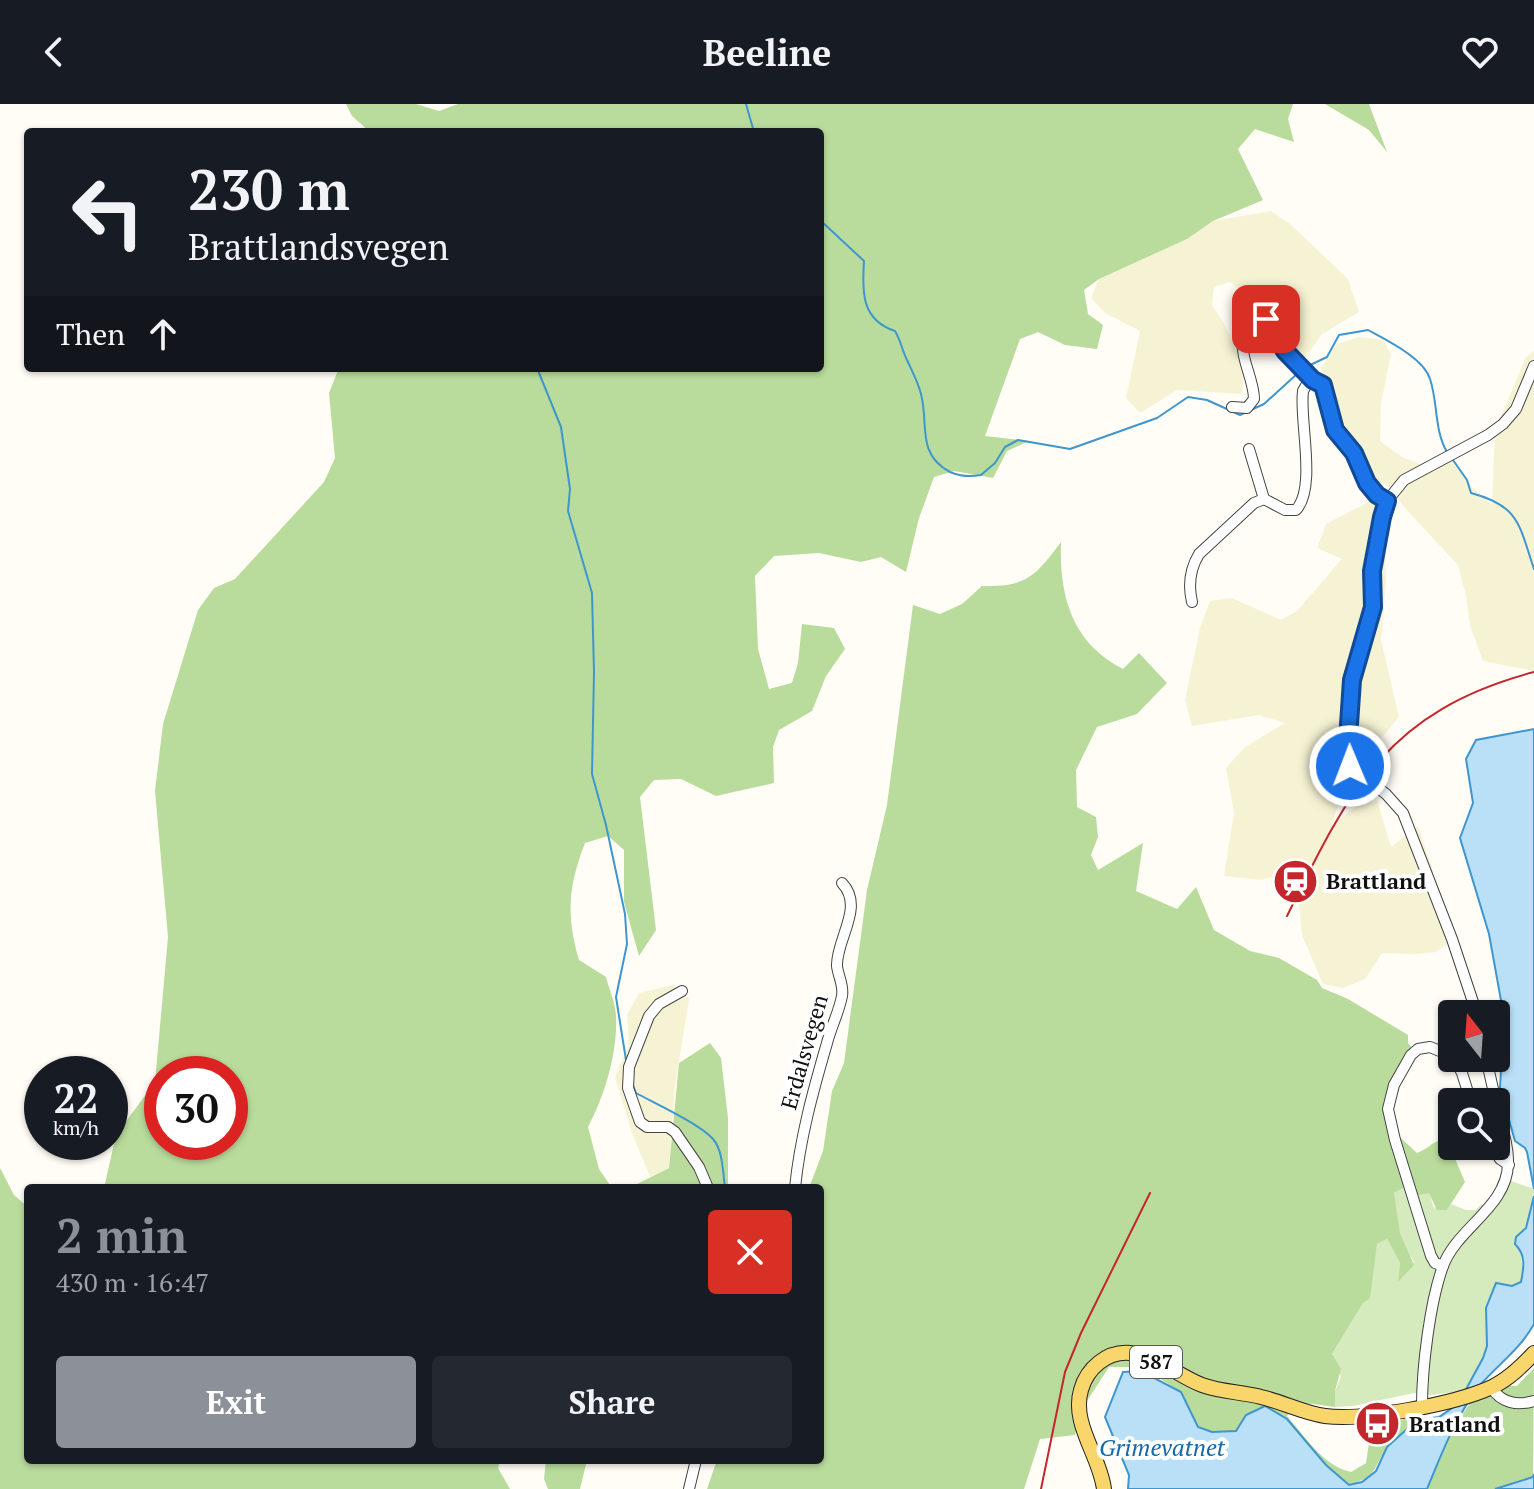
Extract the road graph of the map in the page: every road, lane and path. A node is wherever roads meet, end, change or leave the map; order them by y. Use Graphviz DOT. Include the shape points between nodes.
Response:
graph roads {
  1 [pos="1534,366"];
  2 [pos="1313,380"];
  3 [pos="1232,407"];
  4 [pos="1249,449"];
  5 [pos="1264,499"];
  6 [pos="1387,501"];
  7 [pos="1192,602"];
  8 [pos="842,883"];
  9 [pos="682,991"];
  10 [pos="1472,1000"];
  11 [pos="1438,1050"];
  12 [pos="1502,1160"];
  13 [pos="1508,1160"];
  14 [pos="1509,1165"];
  15 [pos="706,1184"];
  16 [pos="796,1184"];
  17 [pos="1443,1266"];
  18 [pos="1534,1353"];
  19 [pos="1486,1389"];
  20 [pos="1534,1401"];
  21 [pos="1422,1406"];
  22 [pos="695,1464"];
  23 [pos="689,1489"];
  24 [pos="1104,1489"];
  1 -- 6 [label="street" via="1510,417 1488,435 1404,480"];
  2 -- 3 [label="street" via="1285,351 1266,319 1253,318 1242,349 1254,399 1247,408"];
  2 -- 5 [label="street" via="1302,397 1302,502 1293,511"];
  2 -- 6 [label="street" via="1323,385 1332,424 1354,453 1367,483"];
  4 -- 5 [label="street"];
  5 -- 7 [label="street" via="1199,554 1189,588"];
  6 -- 10 [label="street" via="1372,571 1373,607 1352,680 1347,754 1350,766 1403,813"];
  8 -- 16 [label="street, Erdalsvegen" via="851,908 837,963 842,998 804,1126"];
  9 -- 15 [label="street" via="649,1016 629,1067 628,1088 640,1122 675,1132"];
  11 -- 17 [label="street" via="1418,1049 1399,1073 1388,1109 1431,1256"];
  12 -- 14 [label="street"];
  13 -- 14 [label="street"];
  14 -- 17 [label="street" via="1500,1192 1456,1240"];
  17 -- 21 [label="street" via="1431,1319"];
  18 -- 19 [label="main road, 587" via="1513,1374"];
  19 -- 20 [label="street" via="1509,1402"];
  19 -- 21 [label="main road, 587"];
  21 -- 24 [label="main road, 587" via="1366,1416 1324,1415 1202,1385 1139,1354 1116,1354 1088,1374 1079,1401"];
  22 -- 23 [label="street"];
}
